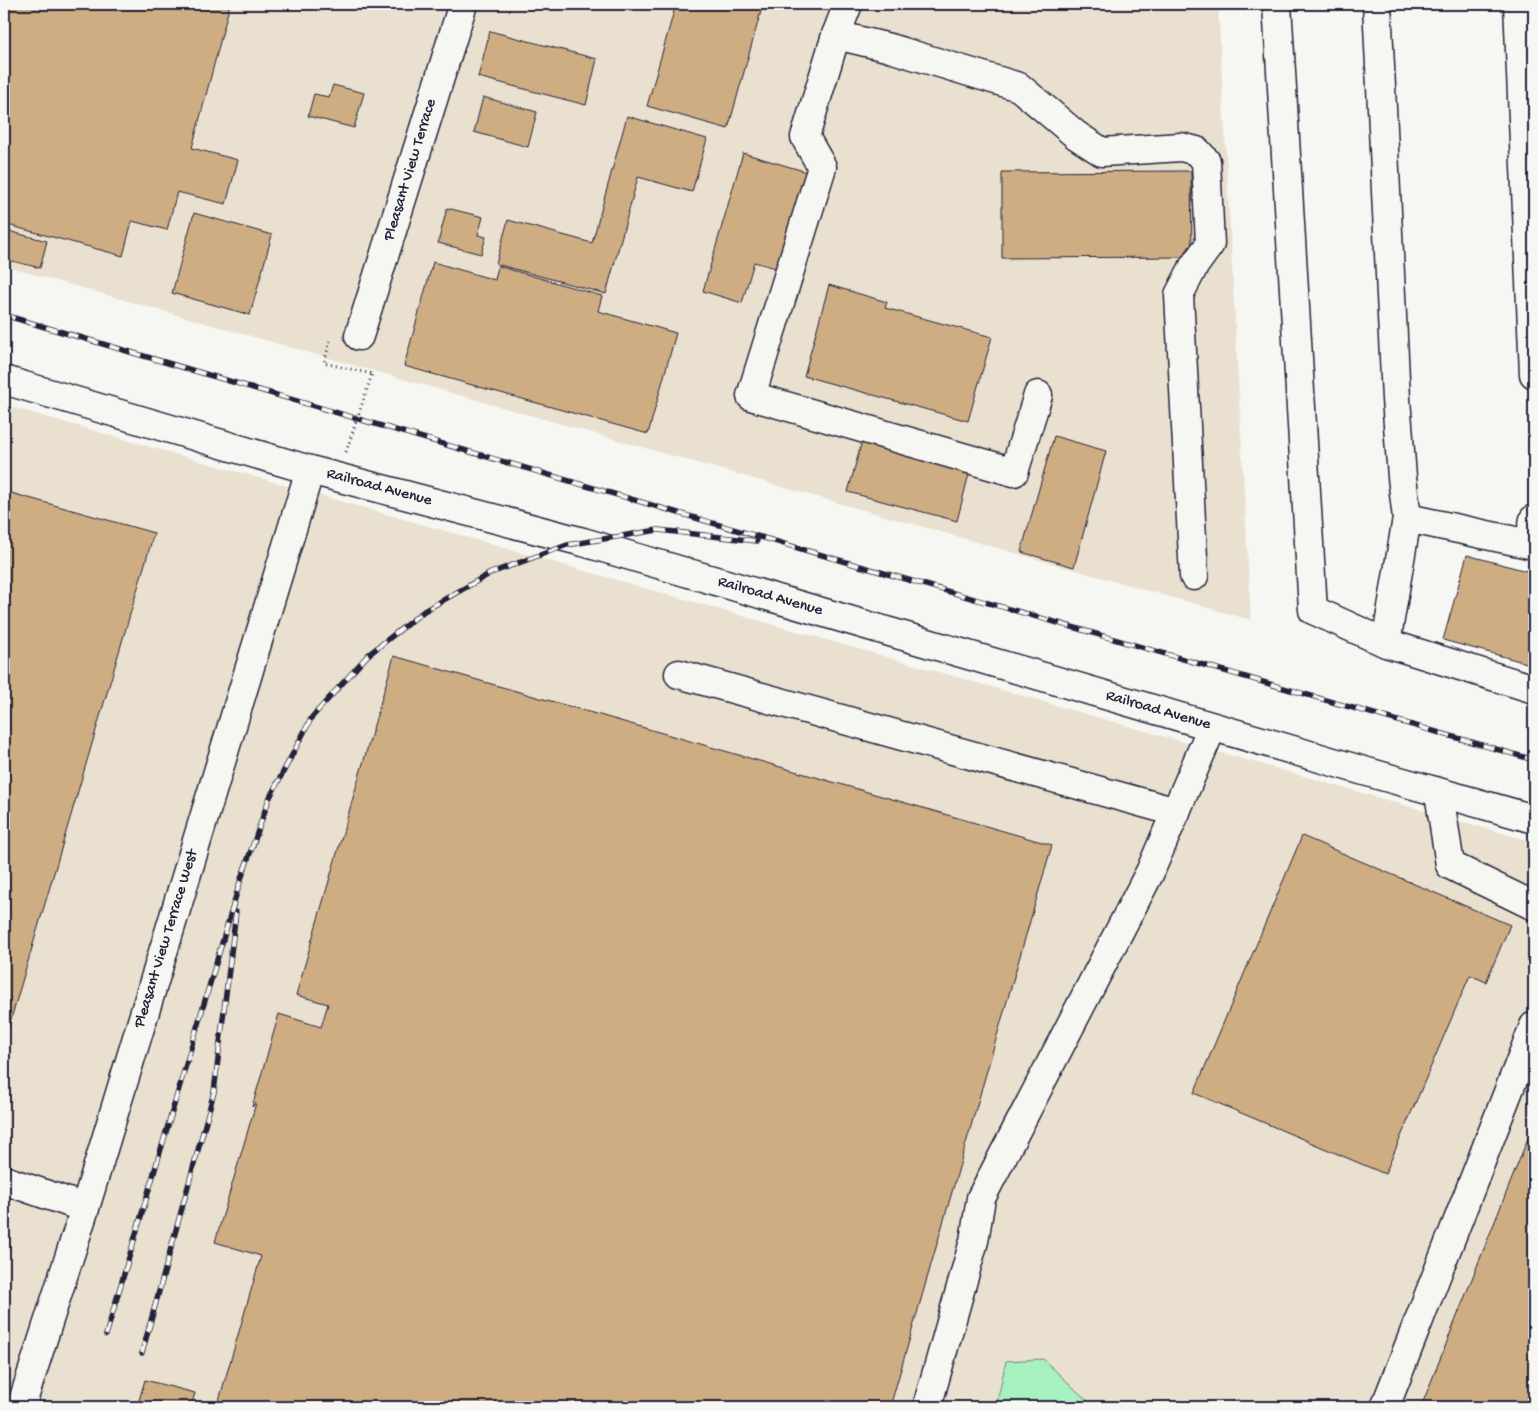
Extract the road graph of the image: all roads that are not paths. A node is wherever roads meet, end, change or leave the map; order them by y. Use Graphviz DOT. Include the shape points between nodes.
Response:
graph roads {
  1 [pos="463,4"];
  2 [pos="848,4"];
  3 [pos="1277,4"];
  4 [pos="1377,4"];
  5 [pos="1518,4"];
  6 [pos="836,35"];
  7 [pos="359,336"];
  8 [pos="1534,374"];
  9 [pos="4,380"];
  10 [pos="1038,395"];
  11 [pos="310,470"];
  12 [pos="1407,518"];
  13 [pos="1534,519"];
  14 [pos="1194,576"];
  15 [pos="1386,643"];
  16 [pos="679,674"];
  17 [pos="1534,688"];
  18 [pos="1212,727"];
  19 [pos="1440,792"];
  20 [pos="1176,812"];
  21 [pos="1534,819"];
  22 [pos="1534,906"];
  23 [pos="1534,1026"];
  24 [pos="4,1180"];
  25 [pos="85,1208"];
  26 [pos="21,1407"];
  27 [pos="927,1407"];
  28 [pos="1385,1407"];
  1 -- 7 [label="street, Pleasant View Terrace"];
  2 -- 6 [label="street"];
  3 -- 15 [label="street" via="1313,610"];
  4 -- 12 [label="street" via="1396,399"];
  5 -- 8 [label="street"];
  6 -- 10 [label="street" via="805,137 822,167 752,396 1014,472"];
  6 -- 14 [label="street" via="1019,87 1076,135 1102,152 1181,147 1197,151 1206,161 1210,244 1179,295"];
  9 -- 11 [label="street, Railroad Avenue"];
  11 -- 18 [label="street, Railroad Avenue" via="583,542"];
  11 -- 25 [label="street, Pleasant View Terrace West"];
  12 -- 13 [label="street" via="1529,544"];
  12 -- 15 [label="street"];
  15 -- 17 [label="street"];
  16 -- 20 [label="street"];
  18 -- 19 [label="street, Railroad Avenue"];
  18 -- 20 [label="street"];
  19 -- 21 [label="street, Railroad Avenue"];
  19 -- 22 [label="street" via="1450,864"];
  20 -- 27 [label="street" via="1150,872 981,1198 974,1241"];
  23 -- 28 [label="street"];
  24 -- 25 [label="street"];
  25 -- 26 [label="street, Pleasant View Terrace West"];
}
